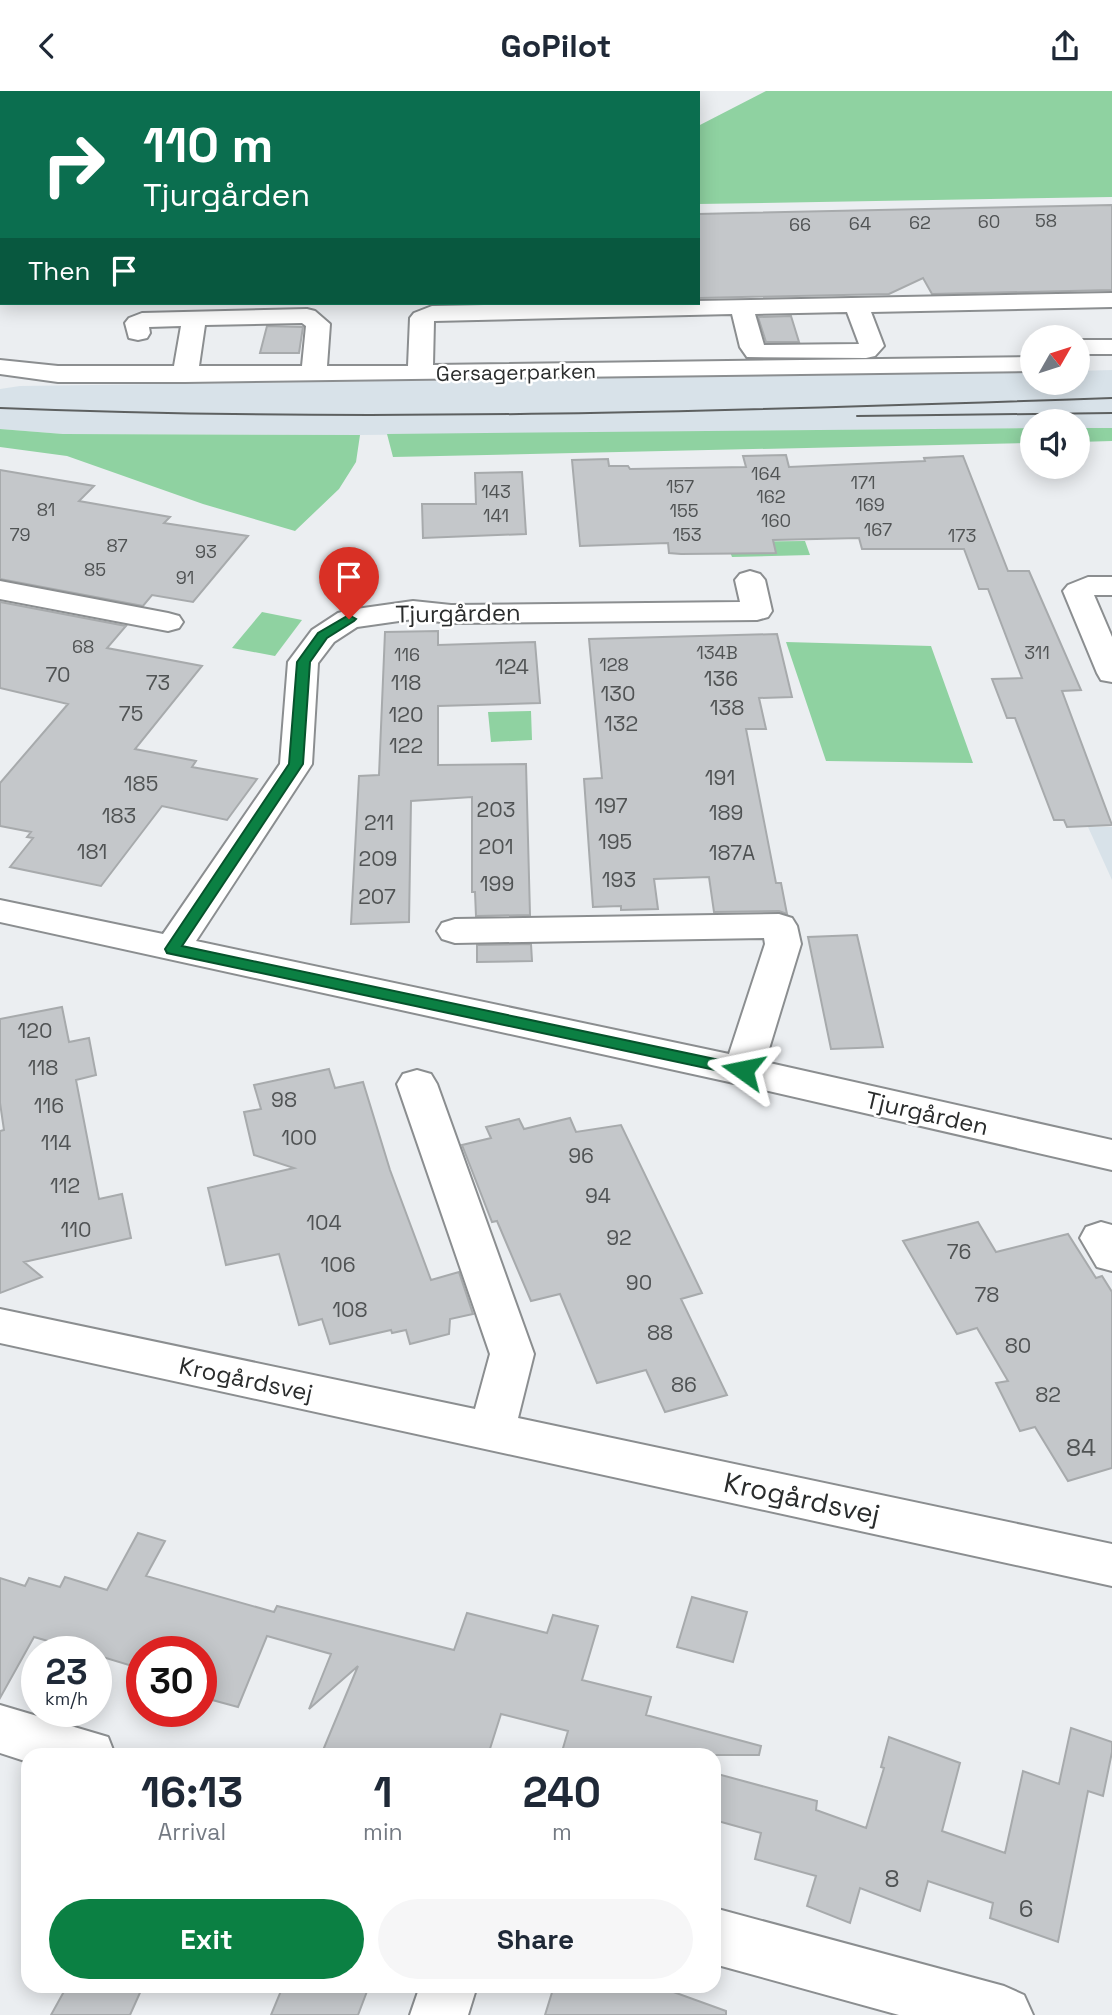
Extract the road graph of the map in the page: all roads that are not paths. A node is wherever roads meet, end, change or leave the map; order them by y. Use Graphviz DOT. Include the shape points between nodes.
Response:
graph roads {
  1 [pos="1112,300"];
  2 [pos="916,304"];
  3 [pos="856,305"];
  4 [pos="697,308"];
  5 [pos="742,308"];
  6 [pos="652,309"];
  7 [pos="194,318"];
  8 [pos="138,334"];
  9 [pos="933,345"];
  10 [pos="1090,347"];
  11 [pos="1112,347"];
  12 [pos="1020,348"];
  13 [pos="706,349"];
  14 [pos="1020,362"];
  15 [pos="1112,363"];
  16 [pos="1090,364"];
  17 [pos="420,366"];
  18 [pos="0,367"];
  19 [pos="314,373"];
  20 [pos="185,374"];
  21 [pos="750,580"];
  22 [pos="446,583"];
  23 [pos="1112,586"];
  24 [pos="0,590"];
  25 [pos="451,614"];
  26 [pos="168,622"];
  27 [pos="1112,673"];
  28 [pos="0,912"];
  29 [pos="455,931"];
  30 [pos="172,949"];
  31 [pos="743,1070"];
  32 [pos="417,1084"];
  33 [pos="1112,1155"];
  34 [pos="0,1326"];
  35 [pos="492,1431"];
  36 [pos="1112,1565"];
  37 [pos="0,1729"];
  38 [pos="65,1748"];
  39 [pos="721,1938"];
  40 [pos="447,1993"];
  41 [pos="439,2015"];
  42 [pos="1004,2015"];
  1 -- 2 [label="street"];
  2 -- 3 [label="street"];
  2 -- 9 [label="street"];
  3 -- 5 [label="street"];
  3 -- 5 [label="street" via="872,346 866,351 756,352"];
  4 -- 5 [label="street"];
  4 -- 6 [label="street"];
  4 -- 13 [label="street"];
  6 -- 17 [label="street" via="432,313 422,318"];
  6 -- 17 [label="street" via="659,341 655,352 643,355"];
  7 -- 8 [label="street" via="142,320 137,323"];
  7 -- 19 [label="street" via="307,316 318,324"];
  7 -- 20 [label="street"];
  9 -- 12 [label="street"];
  9 -- 13 [label="street, Gersagerparken"];
  9 -- 14 [label="street, Gersagerparken"];
  10 -- 11 [label="street"];
  13 -- 17 [label="street, Gersagerparken"];
  15 -- 16 [label="street"];
  17 -- 19 [label="street, Gersagerparken"];
  18 -- 20 [label="street, Gersagerparken" via="58,374"];
  19 -- 20 [label="street, Gersagerparken"];
  21 -- 25 [label="street, Tjurgården" via="757,611 595,597 525,598"];
  22 -- 25 [label="street"];
  23 -- 27 [label="street" via="1078,591"];
  24 -- 26 [label="street"];
  25 -- 30 [label="street, Tjurgården" via="413,610 349,619 323,636 303,662 296,764"];
  28 -- 30 [label="street, Tjurgården"];
  29 -- 31 [label="street" via="779,926 783,944"];
  30 -- 31 [label="street, Tjurgården"];
  31 -- 33 [label="street, Tjurgården"];
  32 -- 35 [label="street" via="512,1354"];
  34 -- 35 [label="street, Krogårdsvej"];
  35 -- 36 [label="street, Krogårdsvej"];
  37 -- 38 [label="street"];
  39 -- 42 [label="street"];
  40 -- 41 [label="street"];
}
